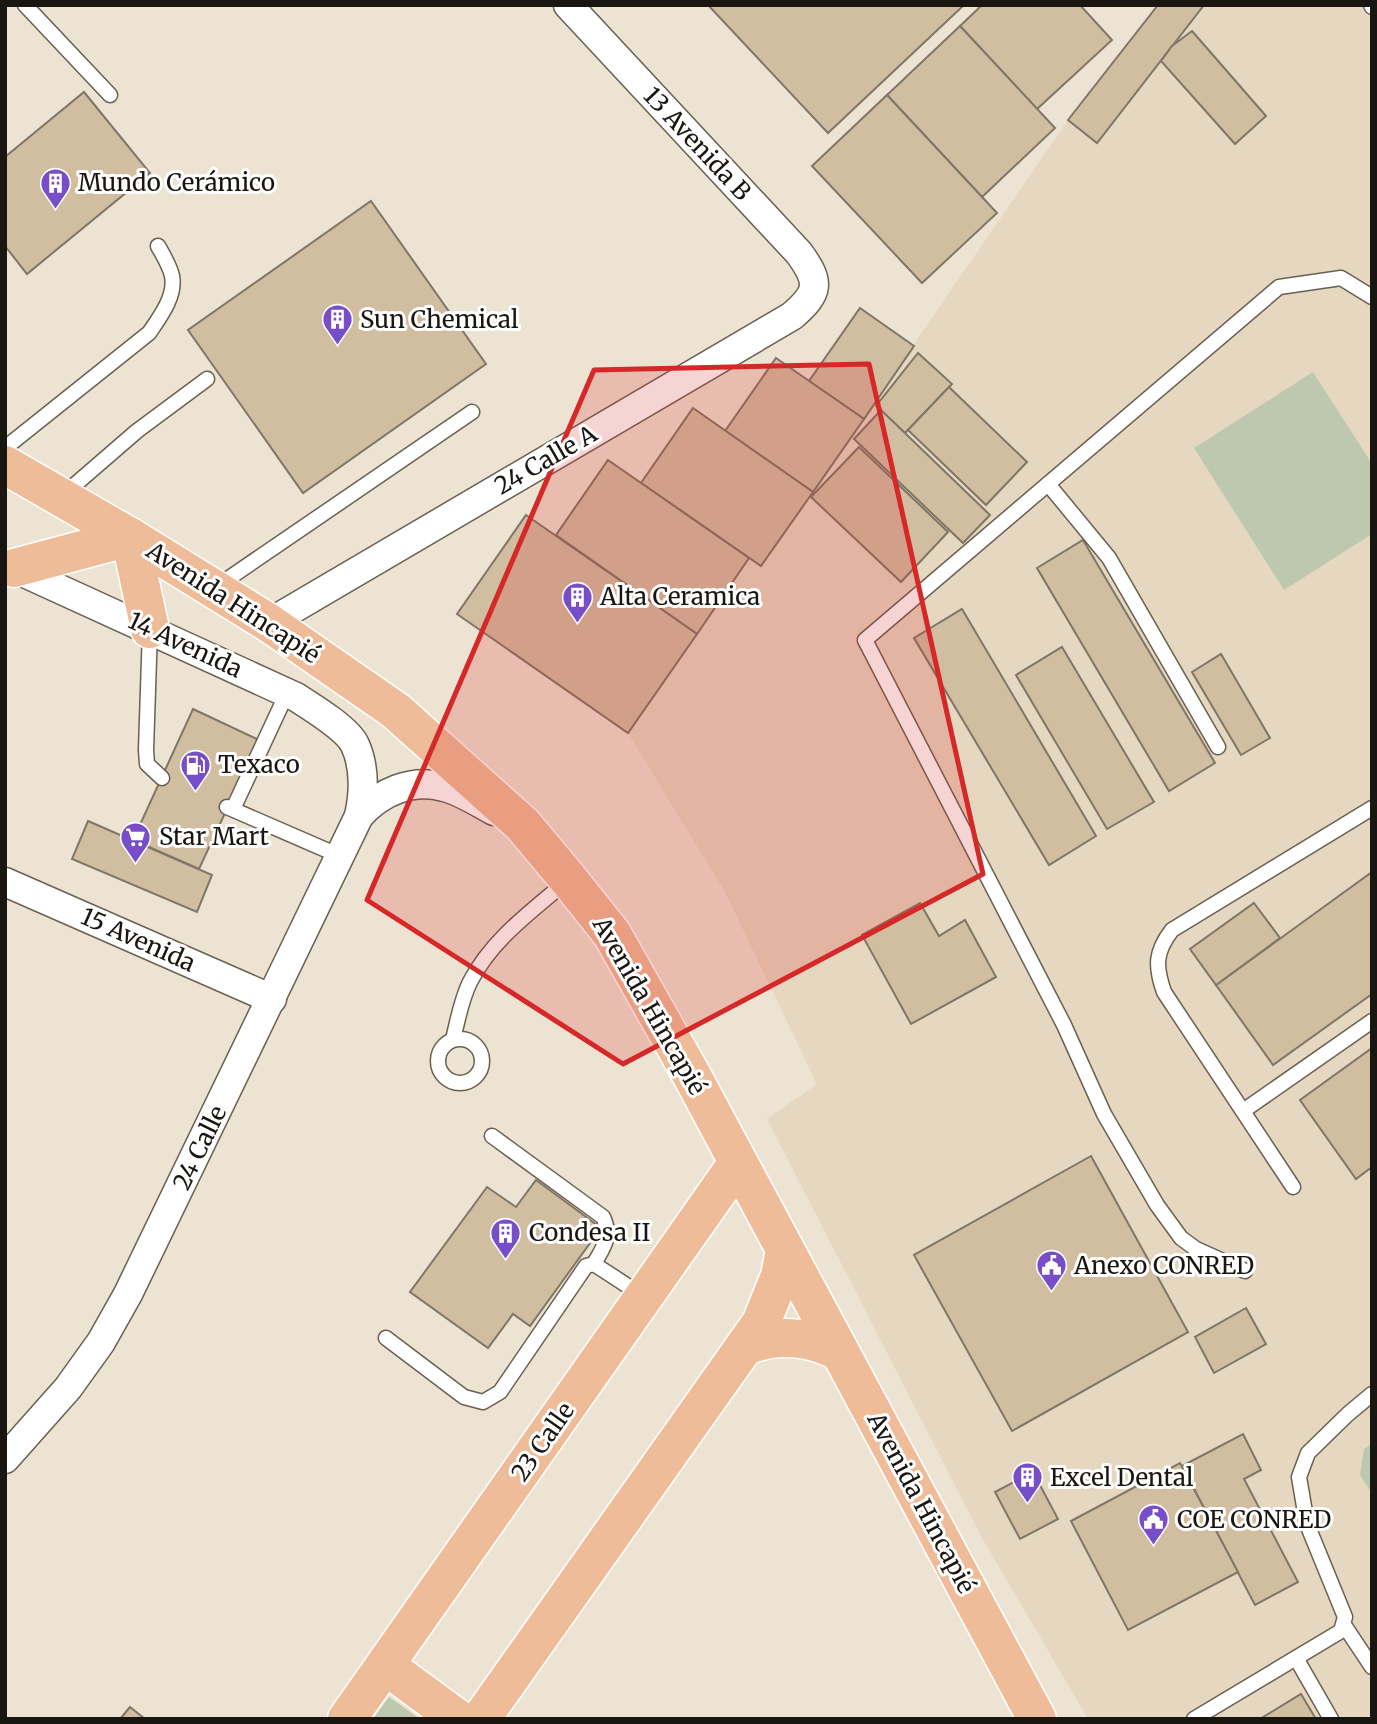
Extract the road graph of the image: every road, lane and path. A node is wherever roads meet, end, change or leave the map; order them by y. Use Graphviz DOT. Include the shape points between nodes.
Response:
graph roads {
  1 [pos="25,5"];
  2 [pos="568,5"];
  3 [pos="110,95"];
  4 [pos="158,246"];
  5 [pos="814,288"];
  6 [pos="1372,297"];
  7 [pos="207,379"];
  8 [pos="472,412"];
  9 [pos="5,448"];
  10 [pos="5,465"];
  11 [pos="1048,484"];
  12 [pos="61,497"];
  13 [pos="130,537"];
  14 [pos="9,566"];
  15 [pos="213,589"];
  16 [pos="269,623"];
  17 [pos="150,629"];
  18 [pos="287,693"];
  19 [pos="355,743"];
  20 [pos="1218,747"];
  21 [pos="162,778"];
  22 [pos="1372,808"];
  23 [pos="359,816"];
  24 [pos="523,825"];
  25 [pos="340,856"];
  26 [pos="569,880"];
  27 [pos="5,882"];
  28 [pos="272,999"];
  29 [pos="1372,1021"];
  30 [pos="453,1039"];
  31 [pos="1243,1111"];
  32 [pos="492,1136"];
  33 [pos="737,1164"];
  34 [pos="1293,1187"];
  35 [pos="785,1251"];
  36 [pos="594,1264"];
  37 [pos="1245,1271"];
  38 [pos="644,1297"];
  39 [pos="386,1338"];
  40 [pos="747,1345"];
  41 [pos="840,1352"];
  42 [pos="1372,1394"];
  43 [pos="5,1460"];
  44 [pos="1344,1625"];
  45 [pos="1296,1658"];
  46 [pos="386,1666"];
  47 [pos="1372,1667"];
  48 [pos="347,1719"];
  49 [pos="458,1719"];
  50 [pos="481,1719"];
  51 [pos="1037,1719"];
  52 [pos="1194,1719"];
  53 [pos="1331,1719"];
  1 -- 3 [label="lane"];
  2 -- 5 [label="street, 13 Avenida B" via="799,253 813,273"];
  4 -- 9 [label="lane" via="172,288 149,333"];
  5 -- 16 [label="street, 24 Calle A" via="792,316"];
  6 -- 11 [label="lane" via="1341,278 1279,287"];
  7 -- 12 [label="lane" via="137,431"];
  8 -- 15 [label="lane"];
  10 -- 12 [label="main road, Avenida Hincapié"];
  11 -- 20 [label="lane" via="1109,558"];
  11 -- 37 [label="lane" via="865,640 1104,1114 1157,1205 1181,1238"];
  12 -- 13 [label="main road, Avenida Hincapié"];
  13 -- 14 [label="main road"];
  13 -- 15 [label="main road, Avenida Hincapié"];
  13 -- 17 [label="main road"];
  14 -- 17 [label="street, 14 Avenida"];
  15 -- 16 [label="main road, Avenida Hincapié"];
  16 -- 24 [label="main road, Avenida Hincapié" via="396,711"];
  17 -- 18 [label="street, 14 Avenida"];
  17 -- 21 [label="lane" via="147,764"];
  18 -- 19 [label="street, 14 Avenida" via="321,713"];
  18 -- 25 [label="lane" via="230,808"];
  19 -- 23 [label="street, 24 Calle" via="362,775"];
  22 -- 31 [label="lane" via="1172,930 1161,944 1158,968 1164,992"];
  23 -- 24 [label="street, 24 Calle" via="372,801 415,784 444,787"];
  23 -- 25 [label="street, 24 Calle"];
  24 -- 26 [label="main road, Avenida Hincapié"];
  25 -- 28 [label="street, 24 Calle"];
  26 -- 30 [label="lane" via="508,931 483,962 463,1000"];
  26 -- 33 [label="main road, Avenida Hincapié" via="612,934"];
  27 -- 28 [label="street, 15 Avenida"];
  28 -- 43 [label="street, 24 Calle" via="101,1342"];
  29 -- 31 [label="lane"];
  31 -- 34 [label="lane"];
  32 -- 36 [label="lane" via="603,1217 608,1229 606,1243"];
  33 -- 35 [label="main road, Avenida Hincapié"];
  33 -- 38 [label="main road, 23 Calle"];
  35 -- 40 [label="main road" via="772,1300"];
  35 -- 41 [label="main road, Avenida Hincapié"];
  36 -- 38 [label="lane"];
  36 -- 39 [label="lane" via="586,1266 500,1392 483,1402 464,1397"];
  38 -- 46 [label="main road, 23 Calle"];
  40 -- 41 [label="main road" via="792,1337"];
  40 -- 50 [label="main road"];
  41 -- 51 [label="main road, Avenida Hincapié"];
  42 -- 44 [label="lane" via="1308,1453 1299,1477 1307,1524 1345,1617"];
  44 -- 45 [label="lane"];
  44 -- 47 [label="lane"];
  45 -- 52 [label="lane"];
  45 -- 53 [label="lane"];
  46 -- 48 [label="main road, 23 Calle"];
  46 -- 49 [label="main road"];
}
